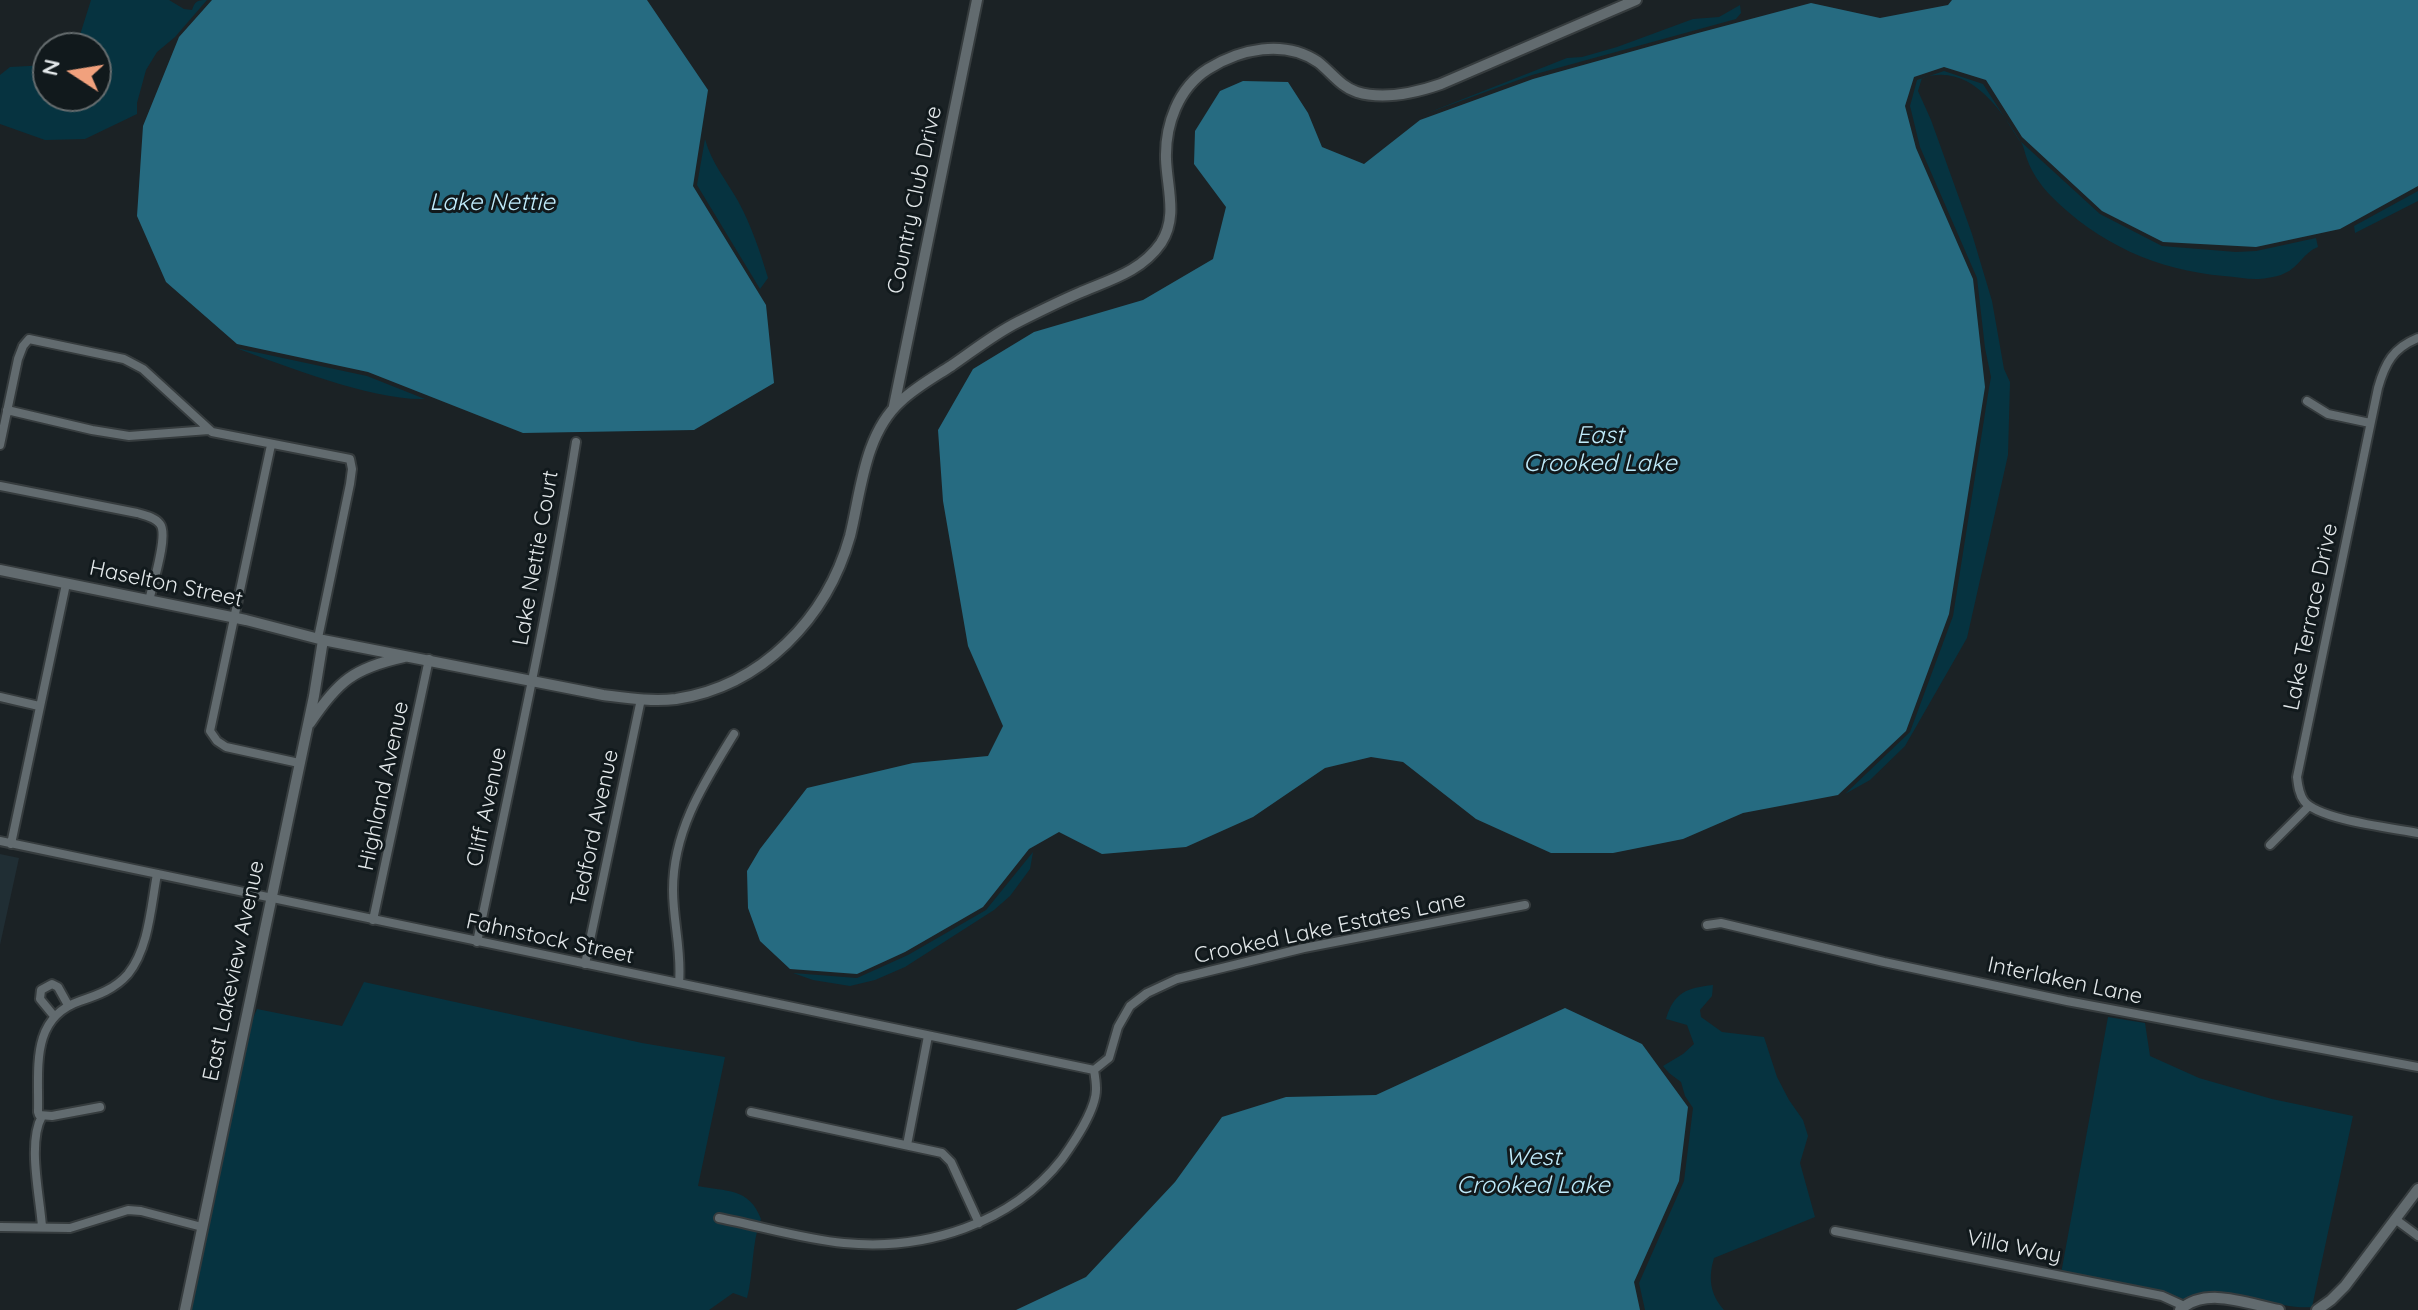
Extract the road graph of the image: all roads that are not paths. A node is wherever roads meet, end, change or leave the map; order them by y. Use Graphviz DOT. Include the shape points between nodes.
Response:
graph roads {
  1 [pos="977,0"];
  2 [pos="1636,0"];
  3 [pos="2418,338"];
  4 [pos="2307,401"];
  5 [pos="894,408"];
  6 [pos="7,410"];
  7 [pos="2370,423"];
  8 [pos="209,430"];
  9 [pos="576,442"];
  10 [pos="0,445"];
  11 [pos="271,445"];
  12 [pos="0,486"];
  13 [pos="0,570"];
  14 [pos="66,584"];
  15 [pos="149,601"];
  16 [pos="235,618"];
  17 [pos="321,639"];
  18 [pos="410,655"];
  19 [pos="429,659"];
  20 [pos="531,680"];
  21 [pos="0,697"];
  22 [pos="641,699"];
  23 [pos="39,706"];
  24 [pos="306,728"];
  25 [pos="734,734"];
  26 [pos="299,763"];
  27 [pos="2309,806"];
  28 [pos="2418,833"];
  29 [pos="0,841"];
  30 [pos="11,844"];
  31 [pos="2270,845"];
  32 [pos="157,874"];
  33 [pos="270,899"];
  34 [pos="1525,905"];
  35 [pos="373,920"];
  36 [pos="1707,925"];
  37 [pos="477,942"];
  38 [pos="585,964"];
  39 [pos="679,983"];
  40 [pos="68,1005"];
  41 [pos="54,1016"];
  42 [pos="928,1036"];
  43 [pos="2418,1067"];
  44 [pos="1094,1070"];
  45 [pos="100,1107"];
  46 [pos="751,1112"];
  47 [pos="42,1116"];
  48 [pos="907,1145"];
  49 [pos="2418,1189"];
  50 [pos="719,1218"];
  51 [pos="2395,1219"];
  52 [pos="979,1223"];
  53 [pos="0,1227"];
  54 [pos="42,1227"];
  55 [pos="202,1227"];
  56 [pos="1835,1231"];
  57 [pos="2418,1236"];
  58 [pos="2182,1308"];
  59 [pos="185,1310"];
  60 [pos="2279,1310"];
  61 [pos="2317,1310"];
  1 -- 5 [label="street, Country Club Drive"];
  2 -- 5 [label="street" via="1441,84 1409,92 1356,91 1311,58 1276,49 1255,49 1223,60 1190,84 1170,120 1166,159 1172,214 1168,230 1146,260 1015,323"];
  3 -- 7 [label="street, Lake Terrace Drive" via="2389,358"];
  4 -- 7 [label="street" via="2328,414"];
  5 -- 22 [label="street, Haselton Street" via="871,450 834,579 802,628 764,663 721,687 675,699"];
  6 -- 8 [label="street" via="129,436"];
  6 -- 8 [label="street" via="18,359 29,339 135,363"];
  6 -- 10 [label="street"];
  7 -- 27 [label="street, Lake Terrace Drive" via="2299,763 2298,787"];
  8 -- 11 [label="street"];
  9 -- 20 [label="street, Lake Nettie Court"];
  11 -- 16 [label="street"];
  11 -- 17 [label="street, East Lakeview Avenue" via="350,459"];
  12 -- 15 [label="street" via="155,519 164,536"];
  13 -- 14 [label="street, Haselton Street"];
  14 -- 15 [label="street, Haselton Street"];
  14 -- 23 [label="street"];
  15 -- 16 [label="street, Haselton Street"];
  16 -- 17 [label="street, Haselton Street"];
  16 -- 26 [label="street" via="213,737 226,747"];
  17 -- 18 [label="street, Haselton Street"];
  17 -- 24 [label="street, East Lakeview Avenue"];
  18 -- 19 [label="street, Haselton Street"];
  18 -- 24 [label="street" via="370,666 345,680"];
  19 -- 20 [label="street, Haselton Street"];
  19 -- 35 [label="street, Highland Avenue"];
  20 -- 22 [label="street, Haselton Street"];
  20 -- 37 [label="street, Cliff Avenue"];
  21 -- 23 [label="street"];
  22 -- 38 [label="street, Tedford Avenue"];
  23 -- 30 [label="street"];
  24 -- 26 [label="street, East Lakeview Avenue"];
  25 -- 39 [label="street" via="685,823 673,886"];
  26 -- 33 [label="street, East Lakeview Avenue"];
  27 -- 28 [label="street" via="2344,819"];
  27 -- 31 [label="street"];
  29 -- 30 [label="street, Fahnstock Street"];
  30 -- 32 [label="street, Fahnstock Street"];
  32 -- 33 [label="street, Fahnstock Street"];
  32 -- 40 [label="street" via="133,967 111,989"];
  33 -- 35 [label="street, Fahnstock Street"];
  33 -- 55 [label="street, East Lakeview Avenue"];
  34 -- 44 [label="street, Crooked Lake Estates Lane" via="1280,953 1163,984 1130,1006 1109,1058"];
  35 -- 37 [label="street, Fahnstock Street"];
  36 -- 43 [label="street, Interlaken Lane" via="1721,923 2067,1001"];
  37 -- 38 [label="street, Fahnstock Street"];
  38 -- 39 [label="street, Fahnstock Street"];
  39 -- 42 [label="street, Fahnstock Street"];
  40 -- 41 [label="street"];
  40 -- 41 [label="street" via="58,987 44,986 40,999"];
  41 -- 47 [label="street" via="39,1050"];
  42 -- 44 [label="street, Fahnstock Street"];
  42 -- 48 [label="street"];
  44 -- 52 [label="street" via="1096,1096 1059,1163 1018,1201"];
  45 -- 47 [label="street"];
  46 -- 48 [label="street"];
  47 -- 54 [label="street" via="35,1149"];
  48 -- 52 [label="street" via="947,1157"];
  49 -- 51 [label="street"];
  50 -- 52 [label="street" via="874,1245 931,1238"];
  51 -- 57 [label="street"];
  51 -- 61 [label="street" via="2345,1286"];
  53 -- 54 [label="street"];
  54 -- 55 [label="street" via="70,1228 128,1210"];
  55 -- 59 [label="street, East Lakeview Avenue"];
  56 -- 58 [label="street, Villa Way" via="2162,1296"];
  58 -- 60 [label="street" via="2211,1297"];
}
